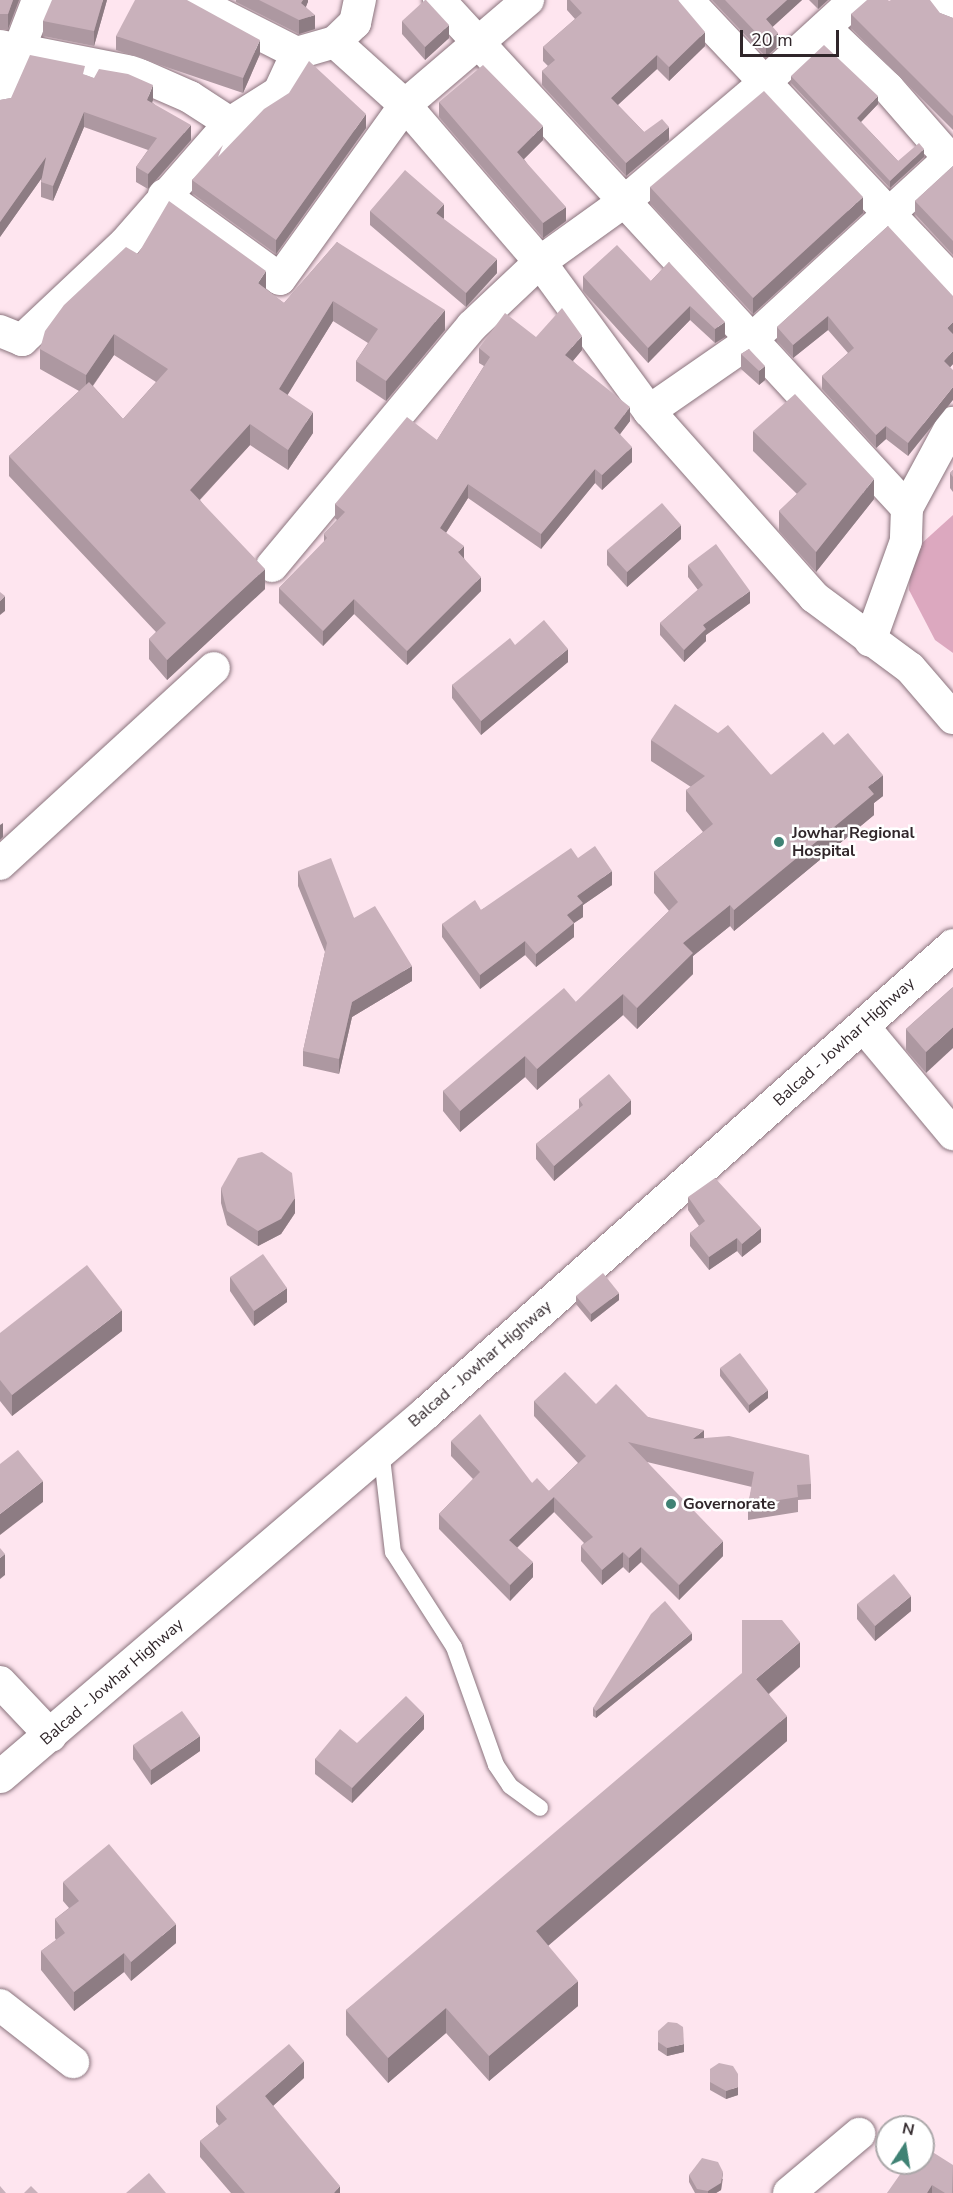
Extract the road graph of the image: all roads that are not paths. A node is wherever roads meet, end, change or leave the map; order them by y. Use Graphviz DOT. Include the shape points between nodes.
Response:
graph roads {
  1 [pos="38,0"];
  2 [pos="192,0"];
  3 [pos="360,0"];
  4 [pos="439,0"];
  5 [pos="528,0"];
  6 [pos="687,0"];
  7 [pos="855,0"];
  8 [pos="940,0"];
  9 [pos="953,15"];
  10 [pos="825,28"];
  11 [pos="476,40"];
  12 [pos="335,42"];
  13 [pos="11,47"];
  14 [pos="297,53"];
  15 [pos="764,83"];
  16 [pos="0,99"];
  17 [pos="405,105"];
  18 [pos="230,123"];
  19 [pos="951,157"];
  20 [pos="164,195"];
  21 [pos="625,201"];
  22 [pos="889,212"];
  23 [pos="540,262"];
  24 [pos="953,281"];
  25 [pos="0,331"];
  26 [pos="750,341"];
  27 [pos="649,411"];
  28 [pos="953,423"];
  29 [pos="907,508"];
  30 [pos="272,566"];
  31 [pos="870,641"];
  32 [pos="214,668"];
  33 [pos="953,718"];
  34 [pos="0,864"];
  35 [pos="953,945"];
  36 [pos="863,1026"];
  37 [pos="953,1134"];
  38 [pos="381,1448"];
  39 [pos="0,1682"];
  40 [pos="51,1736"];
  41 [pos="0,1776"];
  42 [pos="540,1808"];
  43 [pos="0,2005"];
  44 [pos="73,2062"];
  45 [pos="859,2134"];
  46 [pos="789,2193"];
  1 -- 13 [label="street"];
  2 -- 14 [label="street"];
  3 -- 12 [label="street" via="355,23"];
  4 -- 11 [label="street"];
  5 -- 11 [label="street"];
  6 -- 15 [label="street"];
  7 -- 10 [label="street"];
  8 -- 9 [label="street"];
  10 -- 15 [label="street"];
  10 -- 19 [label="street" via="888,88"];
  11 -- 17 [label="street"];
  11 -- 21 [label="street"];
  12 -- 14 [label="street"];
  12 -- 17 [label="street"];
  13 -- 16 [label="street"];
  13 -- 18 [label="street" via="133,72 190,97"];
  14 -- 18 [label="street" via="279,92"];
  15 -- 21 [label="street"];
  15 -- 22 [label="street"];
  17 -- 20 [label="street" via="280,279"];
  17 -- 23 [label="street"];
  18 -- 20 [label="street"];
  19 -- 22 [label="street"];
  20 -- 25 [label="street" via="125,243 22,340"];
  21 -- 23 [label="street"];
  21 -- 26 [label="street"];
  22 -- 24 [label="street"];
  22 -- 26 [label="street"];
  23 -- 27 [label="street"];
  23 -- 30 [label="street" via="472,326"];
  26 -- 27 [label="street"];
  26 -- 29 [label="street"];
  27 -- 31 [label="street" via="814,597"];
  28 -- 29 [label="street"];
  29 -- 31 [label="street" via="906,541"];
  31 -- 33 [label="street" via="910,668"];
  32 -- 34 [label="street"];
  35 -- 36 [label="main road, Balcad - Jowhar Highway"];
  36 -- 37 [label="street"];
  36 -- 38 [label="main road, Balcad - Jowhar Highway"];
  38 -- 40 [label="main road, Balcad - Jowhar Highway"];
  38 -- 42 [label="lane" via="393,1552 454,1647 496,1765 510,1786"];
  39 -- 40 [label="street"];
  40 -- 41 [label="main road, Balcad - Jowhar Highway"];
  43 -- 44 [label="street"];
  45 -- 46 [label="street"];
}
